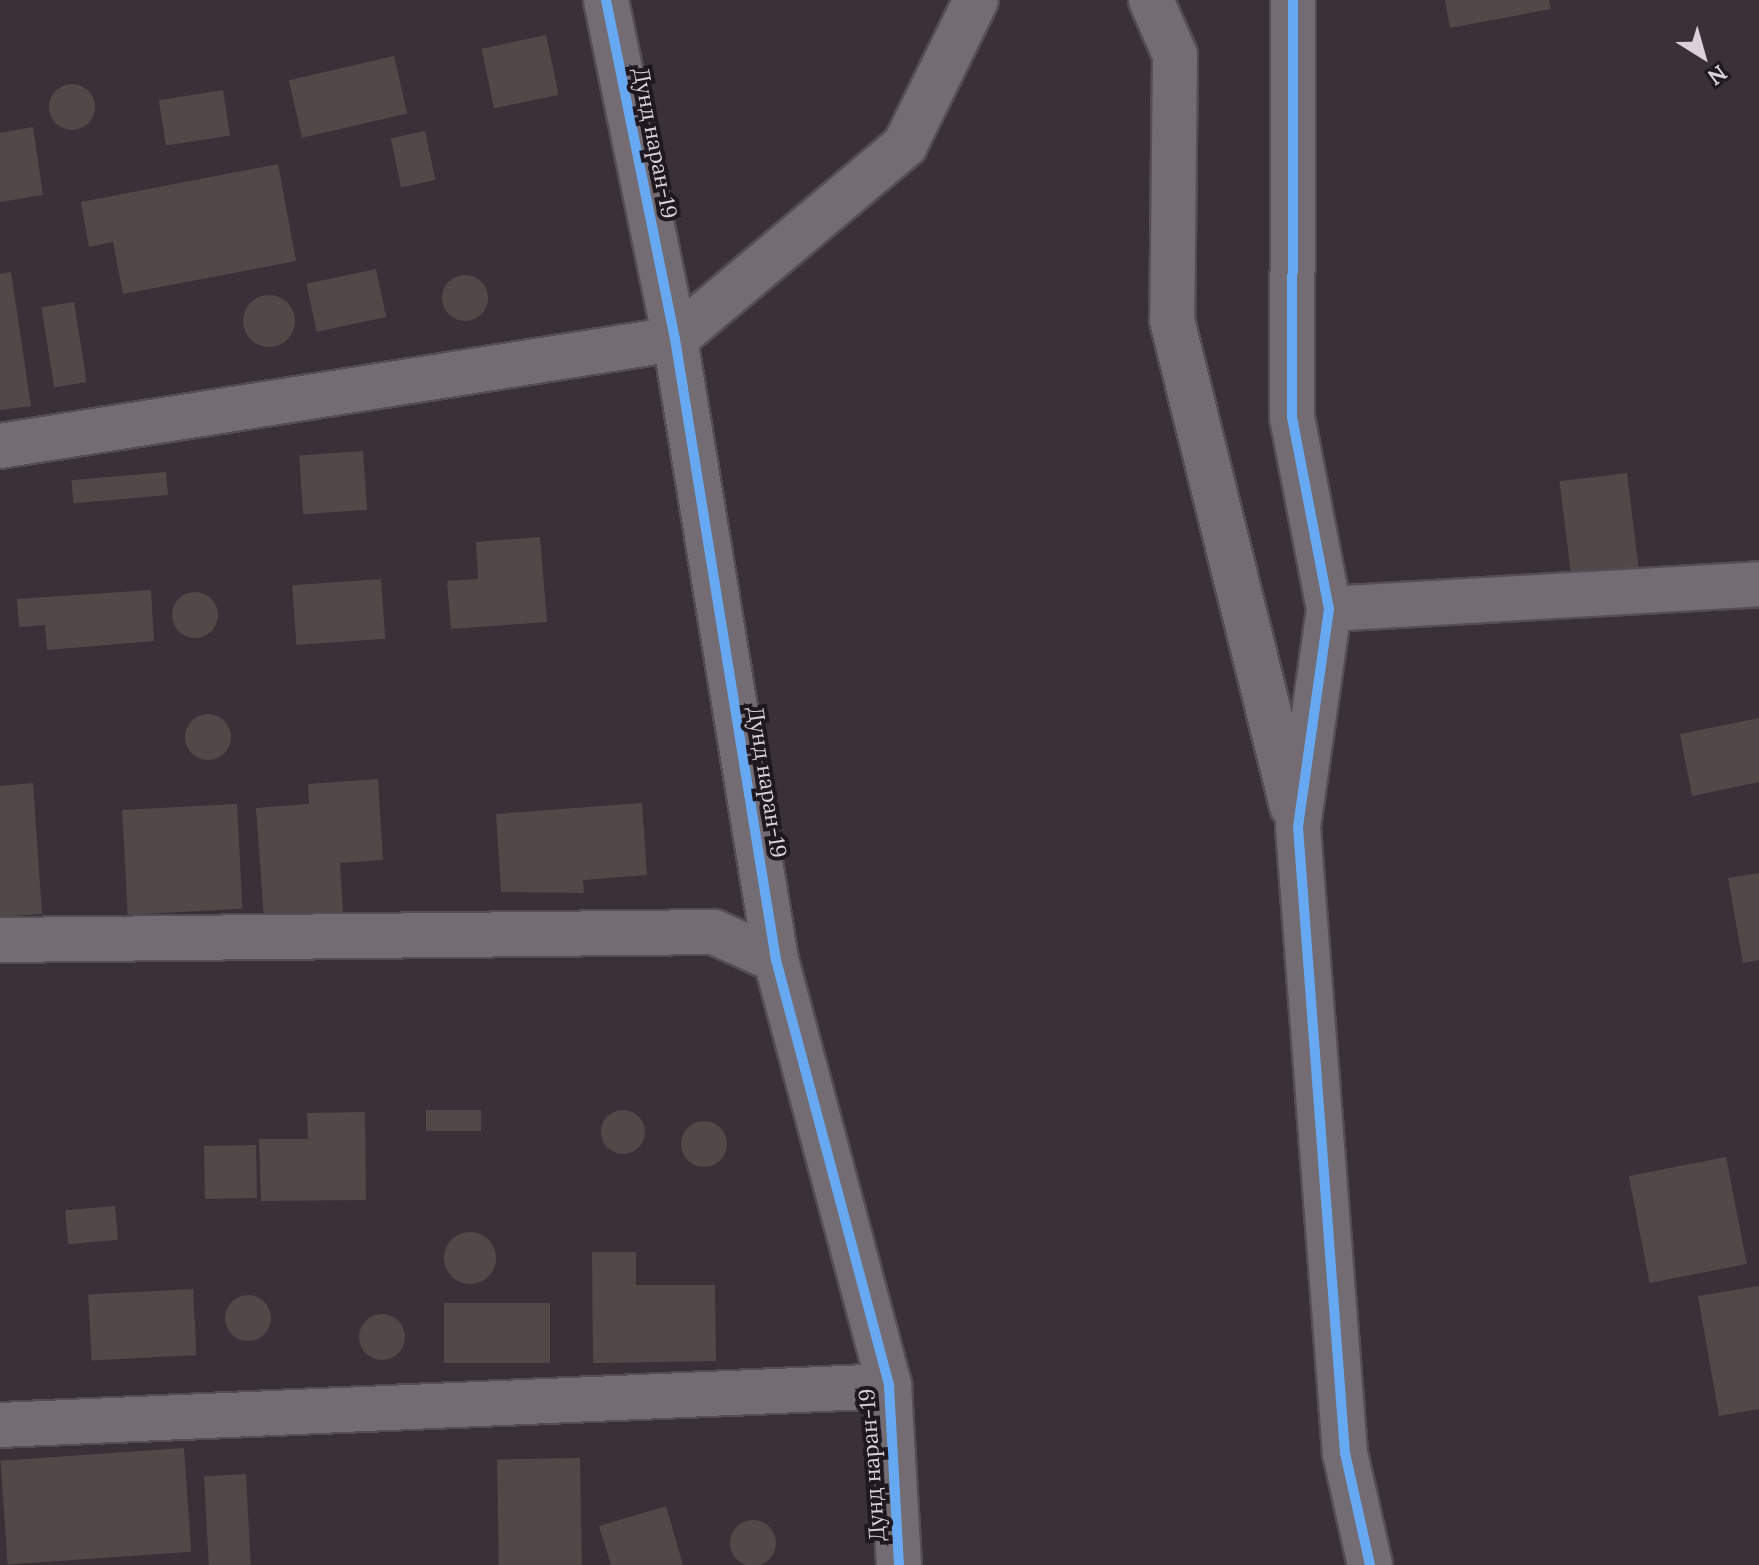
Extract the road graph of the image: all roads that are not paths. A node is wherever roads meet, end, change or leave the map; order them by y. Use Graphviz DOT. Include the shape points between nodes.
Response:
graph roads {
  1 [pos="606,0"];
  2 [pos="976,0"];
  3 [pos="1151,0"];
  4 [pos="1293,0"];
  5 [pos="675,339"];
  6 [pos="0,446"];
  7 [pos="1759,584"];
  8 [pos="1329,609"];
  9 [pos="1298,827"];
  10 [pos="0,940"];
  11 [pos="776,960"];
  12 [pos="889,1386"];
  13 [pos="0,1425"];
  14 [pos="899,1565"];
  15 [pos="1370,1565"];
  1 -- 5 [label="street, Дунд наран-19"];
  2 -- 5 [label="street" via="905,145"];
  3 -- 9 [label="street" via="1175,55 1172,320"];
  4 -- 8 [label="street" via="1292,417"];
  5 -- 6 [label="street"];
  5 -- 11 [label="street, Дунд наран-19"];
  7 -- 8 [label="street"];
  8 -- 9 [label="street"];
  9 -- 15 [label="street" via="1345,1453"];
  10 -- 11 [label="street" via="714,932"];
  11 -- 12 [label="street, Дунд наран-19"];
  12 -- 13 [label="street"];
  12 -- 14 [label="street, Дунд наран-19"];
}
